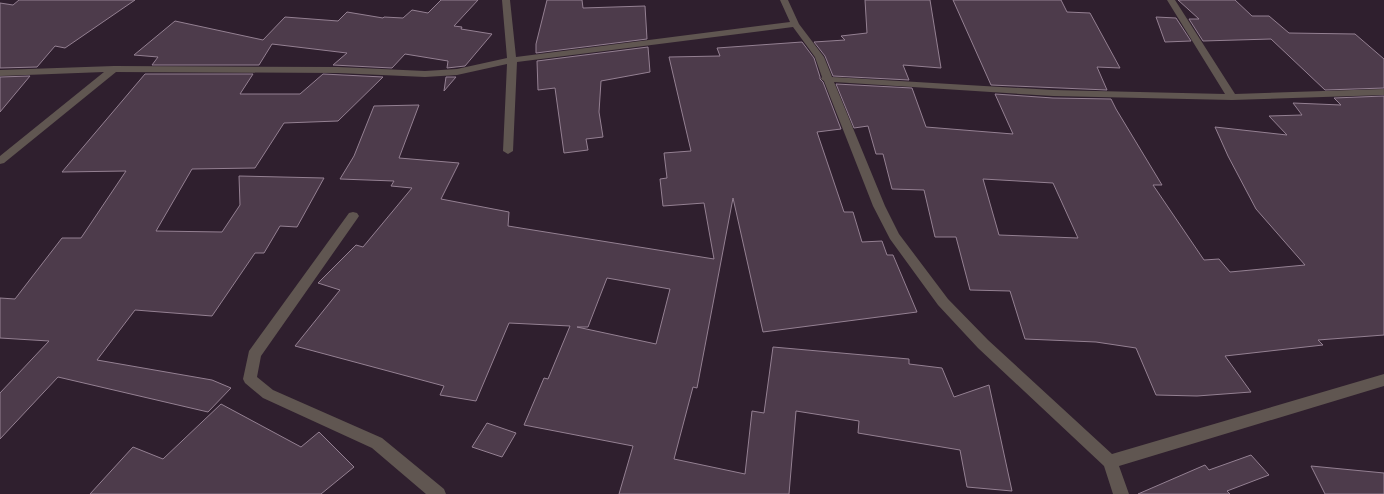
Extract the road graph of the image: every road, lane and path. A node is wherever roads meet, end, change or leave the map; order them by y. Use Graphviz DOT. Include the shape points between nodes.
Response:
graph roads {
  1 [pos="506,0"];
  2 [pos="784,0"];
  3 [pos="1171,0"];
  4 [pos="795,24"];
  5 [pos="512,60"];
  6 [pos="114,69"];
  7 [pos="0,74"];
  8 [pos="826,79"];
  9 [pos="1384,92"];
  10 [pos="1232,97"];
  11 [pos="508,151"];
  12 [pos="0,161"];
  13 [pos="353,216"];
  14 [pos="1384,380"];
  15 [pos="1110,462"];
  16 [pos="438,494"];
  17 [pos="1121,494"];
  1 -- 5 [label="street"];
  2 -- 4 [label="street"];
  3 -- 10 [label="street"];
  4 -- 5 [label="street"];
  4 -- 8 [label="street" via="819,57"];
  5 -- 6 [label="street" via="457,72 425,74 338,70"];
  5 -- 11 [label="street"];
  6 -- 7 [label="street"];
  6 -- 12 [label="street"];
  8 -- 10 [label="street" via="1053,94"];
  8 -- 15 [label="street" via="894,236 943,302 983,344"];
  9 -- 10 [label="street"];
  13 -- 16 [label="street" via="254,355 250,379 268,394 377,443"];
  14 -- 15 [label="street"];
  15 -- 17 [label="street"];
}
